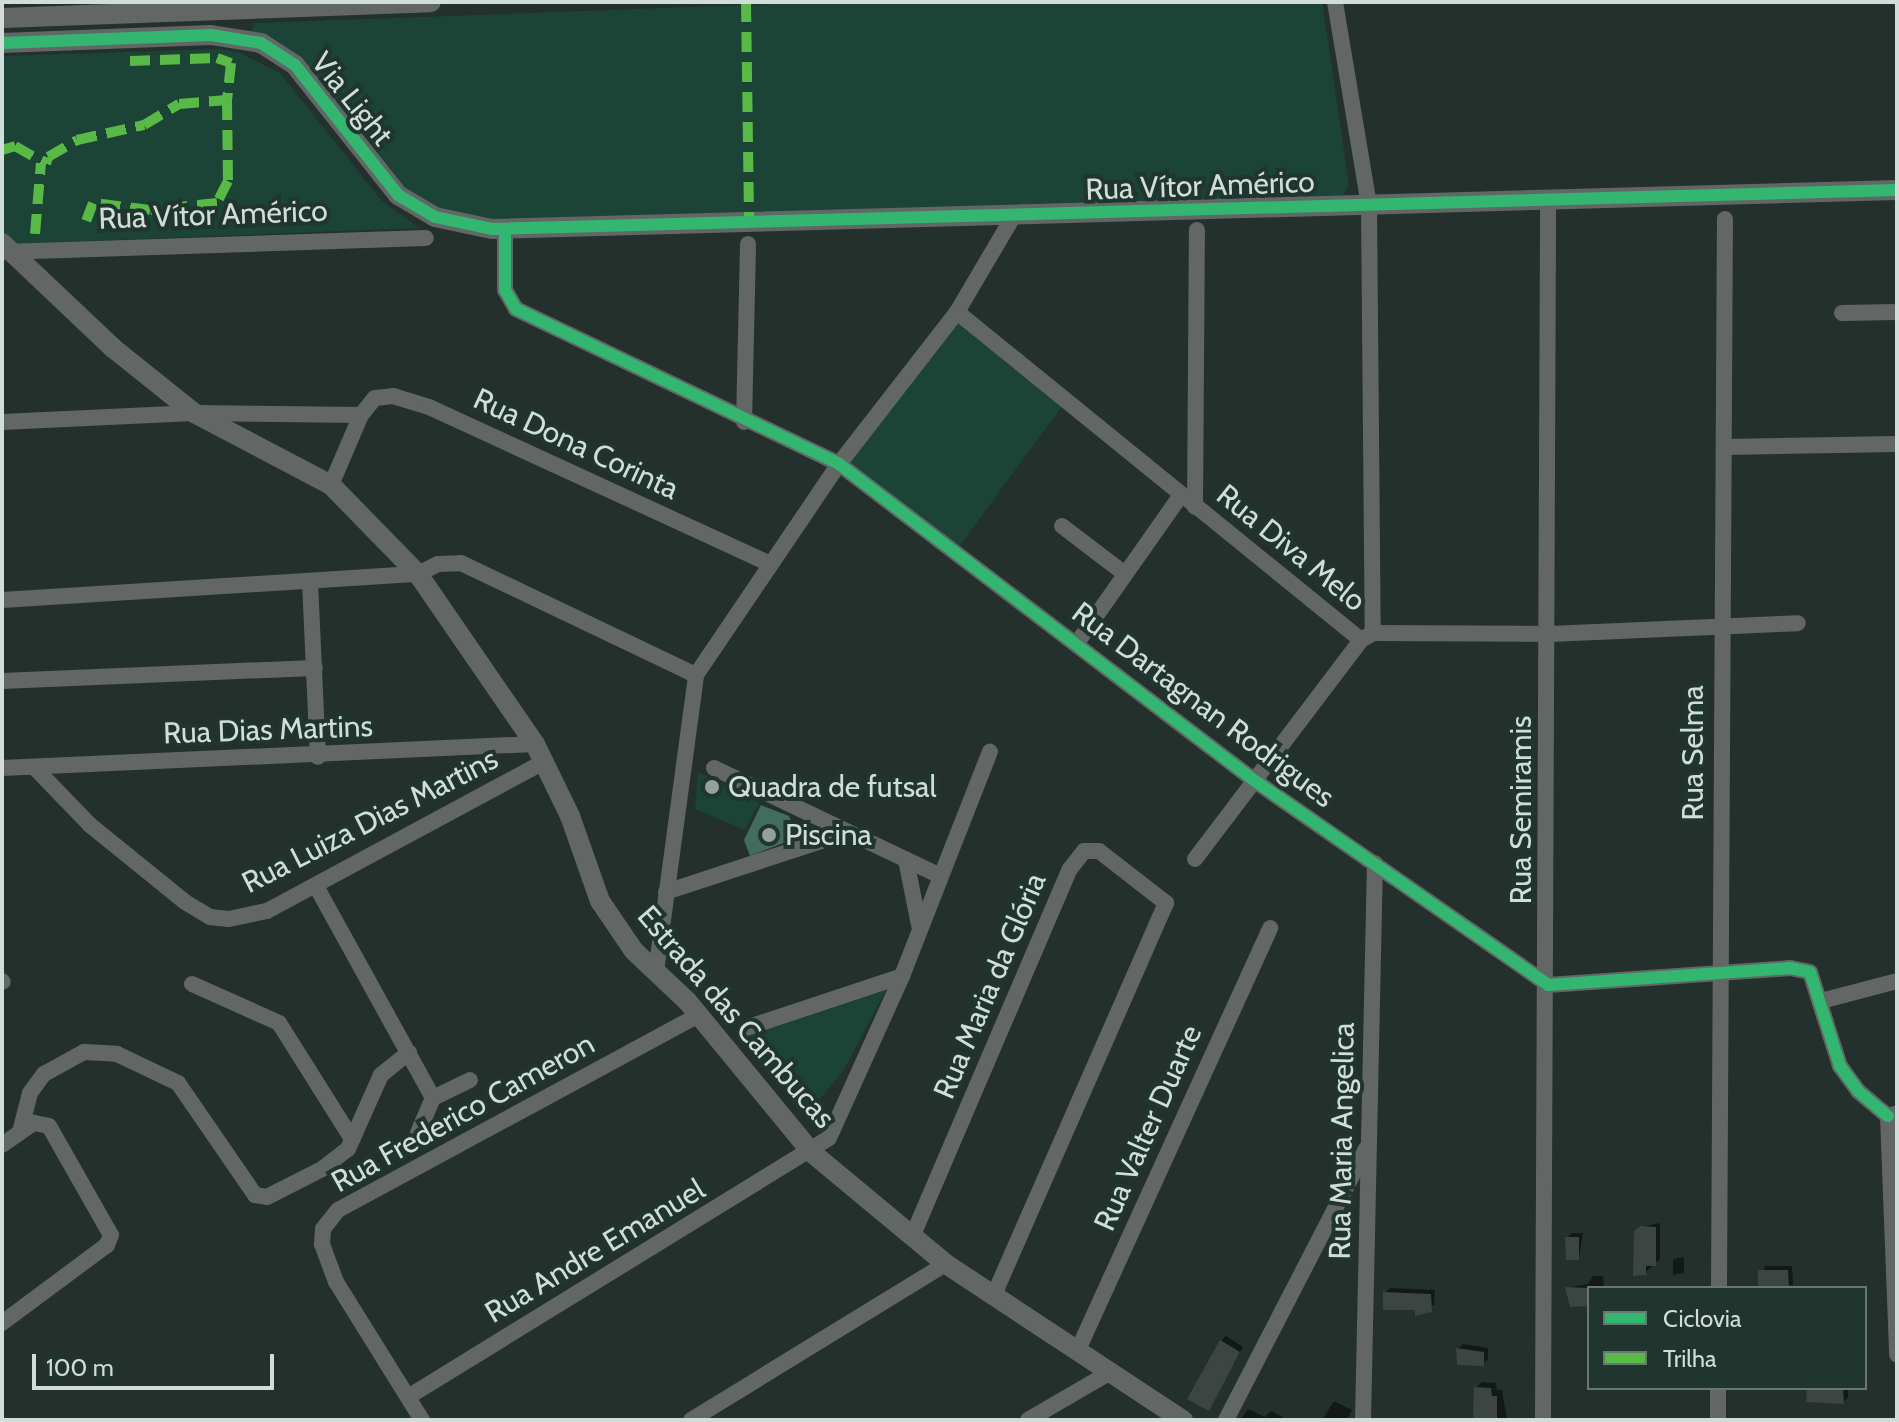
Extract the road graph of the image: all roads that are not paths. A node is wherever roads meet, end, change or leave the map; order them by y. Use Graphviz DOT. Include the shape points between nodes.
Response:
graph roads {
  1 [pos="431,2"];
  2 [pos="1335,2"];
  3 [pos="2,18"];
  4 [pos="2,43"];
  5 [pos="1897,190"];
  6 [pos="1548,201"];
  7 [pos="1369,206"];
  8 [pos="1013,217"];
  9 [pos="1725,219"];
  10 [pos="505,230"];
  11 [pos="1197,230"];
  12 [pos="426,238"];
  13 [pos="748,244"];
  14 [pos="5,249"];
  15 [pos="957,312"];
  16 [pos="1897,312"];
  17 [pos="1842,313"];
  18 [pos="194,413"];
  19 [pos="361,415"];
  20 [pos="2,422"];
  21 [pos="744,422"];
  22 [pos="1897,444"];
  23 [pos="1724,447"];
  24 [pos="839,464"];
  25 [pos="331,485"];
  26 [pos="1181,495"];
  27 [pos="1195,507"];
  28 [pos="1062,526"];
  29 [pos="771,564"];
  30 [pos="418,574"];
  31 [pos="1125,574"];
  32 [pos="310,582"];
  33 [pos="2,600"];
  34 [pos="1798,623"];
  35 [pos="1722,627"];
  36 [pos="1550,634"];
  37 [pos="1367,637"];
  38 [pos="1077,643"];
  39 [pos="315,668"];
  40 [pos="696,675"];
  41 [pos="2,681"];
  42 [pos="990,752"];
  43 [pos="540,753"];
  44 [pos="318,757"];
  45 [pos="34,767"];
  46 [pos="2,768"];
  47 [pos="714,768"];
  48 [pos="1255,781"];
  49 [pos="848,832"];
  50 [pos="1195,859"];
  51 [pos="906,860"];
  52 [pos="1375,863"];
  53 [pos="938,875"];
  54 [pos="316,886"];
  55 [pos="666,892"];
  56 [pos="920,926"];
  57 [pos="1270,928"];
  58 [pos="656,972"];
  59 [pos="1720,974"];
  60 [pos="902,976"];
  61 [pos="1897,981"];
  62 [pos="192,984"];
  63 [pos="1548,985"];
  64 [pos="1821,1001"];
  65 [pos="699,1015"];
  66 [pos="746,1028"];
  67 [pos="409,1052"];
  68 [pos="470,1080"];
  69 [pos="433,1098"];
  70 [pos="1892,1115"];
  71 [pos="20,1132"];
  72 [pos="418,1133"];
  73 [pos="352,1139"];
  74 [pos="1368,1144"];
  75 [pos="2,1145"];
  76 [pos="811,1152"];
  77 [pos="912,1237"];
  78 [pos="946,1264"];
  79 [pos="1719,1286"];
  80 [pos="994,1295"];
  81 [pos="2,1323"];
  82 [pos="1077,1352"];
  83 [pos="1897,1355"];
  84 [pos="1107,1374"];
  85 [pos="1718,1390"];
  86 [pos="408,1397"];
  87 [pos="422,1420"];
  88 [pos="691,1420"];
  89 [pos="1028,1420"];
  90 [pos="1183,1420"];
  91 [pos="1226,1420"];
  92 [pos="1363,1420"];
  93 [pos="1543,1420"];
  94 [pos="1718,1420"];
  1 -- 3 [label="street, Via Light"];
  2 -- 7 [label="street"];
  4 -- 10 [label="street, Via Light" via="211,35 261,43 295,65 398,195 446,221"];
  5 -- 6 [label="street, Rua Vítor Américo"];
  6 -- 7 [label="street, Rua Vítor Américo"];
  6 -- 36 [label="street, Rua Semiramis"];
  7 -- 8 [label="street, Rua Vítor Américo"];
  7 -- 37 [label="street"];
  8 -- 10 [label="street, Rua Vítor Américo"];
  8 -- 15 [label="street"];
  9 -- 23 [label="street, Rua Selma"];
  10 -- 21 [label="street, Rua Dartagnan Rodrigues" via="505,290 516,309"];
  11 -- 27 [label="street"];
  12 -- 14 [label="street, Rua Vítor Américo"];
  13 -- 21 [label="street"];
  14 -- 18 [label="street, Estrada das Cambucas"];
  15 -- 24 [label="street"];
  15 -- 26 [label="street, Rua Diva Melo"];
  16 -- 17 [label="street"];
  18 -- 19 [label="street, Rua Dona Corinta"];
  18 -- 20 [label="street, Rua Dona Corinta"];
  18 -- 25 [label="street, Estrada das Cambucas"];
  19 -- 25 [label="street"];
  19 -- 29 [label="street, Rua Dona Corinta" via="382,396 409,399"];
  21 -- 24 [label="street, Rua Dartagnan Rodrigues"];
  22 -- 23 [label="street"];
  23 -- 35 [label="street, Rua Selma"];
  24 -- 29 [label="street"];
  24 -- 38 [label="street, Rua Dartagnan Rodrigues"];
  25 -- 30 [label="street, Estrada das Cambucas"];
  26 -- 27 [label="street, Rua Diva Melo"];
  26 -- 31 [label="street"];
  27 -- 37 [label="street, Rua Diva Melo"];
  28 -- 31 [label="street"];
  29 -- 40 [label="street"];
  30 -- 32 [label="street"];
  30 -- 40 [label="street" via="438,564 461,563"];
  30 -- 43 [label="street, Estrada das Cambucas"];
  31 -- 38 [label="street"];
  32 -- 33 [label="street"];
  32 -- 39 [label="street"];
  34 -- 35 [label="street, Rua Diva Melo"];
  35 -- 36 [label="street, Rua Diva Melo"];
  35 -- 59 [label="street, Rua Selma"];
  36 -- 37 [label="street, Rua Diva Melo"];
  36 -- 63 [label="street, Rua Semiramis"];
  37 -- 48 [label="street"];
  38 -- 48 [label="street, Rua Dartagnan Rodrigues"];
  39 -- 41 [label="street"];
  39 -- 44 [label="street"];
  40 -- 55 [label="street"];
  42 -- 53 [label="street, Rua Andre Emanuel"];
  43 -- 44 [label="street, Rua Dias Martins"];
  43 -- 54 [label="street, Rua Luiza Dias Martins"];
  43 -- 58 [label="street, Estrada das Cambucas" via="570,816 600,901 634,951"];
  44 -- 45 [label="street, Rua Dias Martins"];
  45 -- 46 [label="street, Rua Dias Martins"];
  45 -- 54 [label="street, Rua Luiza Dias Martins" via="90,825 210,917 259,914"];
  47 -- 49 [label="street"];
  48 -- 50 [label="street"];
  48 -- 52 [label="street, Rua Dartagnan Rodrigues"];
  49 -- 51 [label="street"];
  49 -- 55 [label="street"];
  51 -- 53 [label="street"];
  51 -- 56 [label="street"];
  52 -- 63 [label="street, Rua Dartagnan Rodrigues"];
  52 -- 74 [label="street, Rua Maria Angelica"];
  53 -- 56 [label="street, Rua Andre Emanuel"];
  54 -- 67 [label="street"];
  55 -- 58 [label="street"];
  56 -- 60 [label="street, Rua Andre Emanuel"];
  57 -- 82 [label="street, Rua Valter Duarte"];
  58 -- 65 [label="street, Estrada das Cambucas"];
  59 -- 63 [label="street"];
  59 -- 64 [label="street" via="1801,969 1814,976"];
  59 -- 79 [label="street, Rua Selma"];
  60 -- 66 [label="street"];
  60 -- 76 [label="street, Rua Andre Emanuel" via="829,1138"];
  61 -- 64 [label="street"];
  62 -- 73 [label="street" via="279,1023"];
  63 -- 93 [label="street, Rua Semiramis"];
  64 -- 70 [label="street" via="1840,1066 1858,1091"];
  65 -- 76 [label="street, Estrada das Cambucas"];
  65 -- 86 [label="street, Rua Frederico Cameron" via="338,1210 323,1229 322,1244 336,1282"];
  67 -- 69 [label="street"];
  67 -- 73 [label="street" via="381,1075"];
  68 -- 69 [label="street"];
  69 -- 72 [label="street"];
  70 -- 83 [label="street"];
  71 -- 73 [label="street" via="30,1093 44,1074 62,1060 103,1051 178,1083 259,1198 322,1169"];
  71 -- 75 [label="street"];
  71 -- 81 [label="street" via="34,1123 49,1126 111,1235 107,1245"];
  74 -- 91 [label="street"];
  74 -- 92 [label="street, Rua Maria Angelica"];
  76 -- 77 [label="street, Estrada das Cambucas"];
  76 -- 86 [label="street, Rua Andre Emanuel"];
  77 -- 78 [label="street, Estrada das Cambucas"];
  77 -- 80 [label="street, Rua Maria da Glória" via="1077,858 1084,851 1099,851 1166,903"];
  78 -- 80 [label="street, Estrada das Cambucas"];
  78 -- 88 [label="street"];
  80 -- 82 [label="street, Estrada das Cambucas"];
  82 -- 84 [label="street, Estrada das Cambucas"];
  84 -- 89 [label="street"];
  84 -- 90 [label="street, Estrada das Cambucas"];
  85 -- 94 [label="street"];
  86 -- 87 [label="street, Rua Frederico Cameron"];
}
